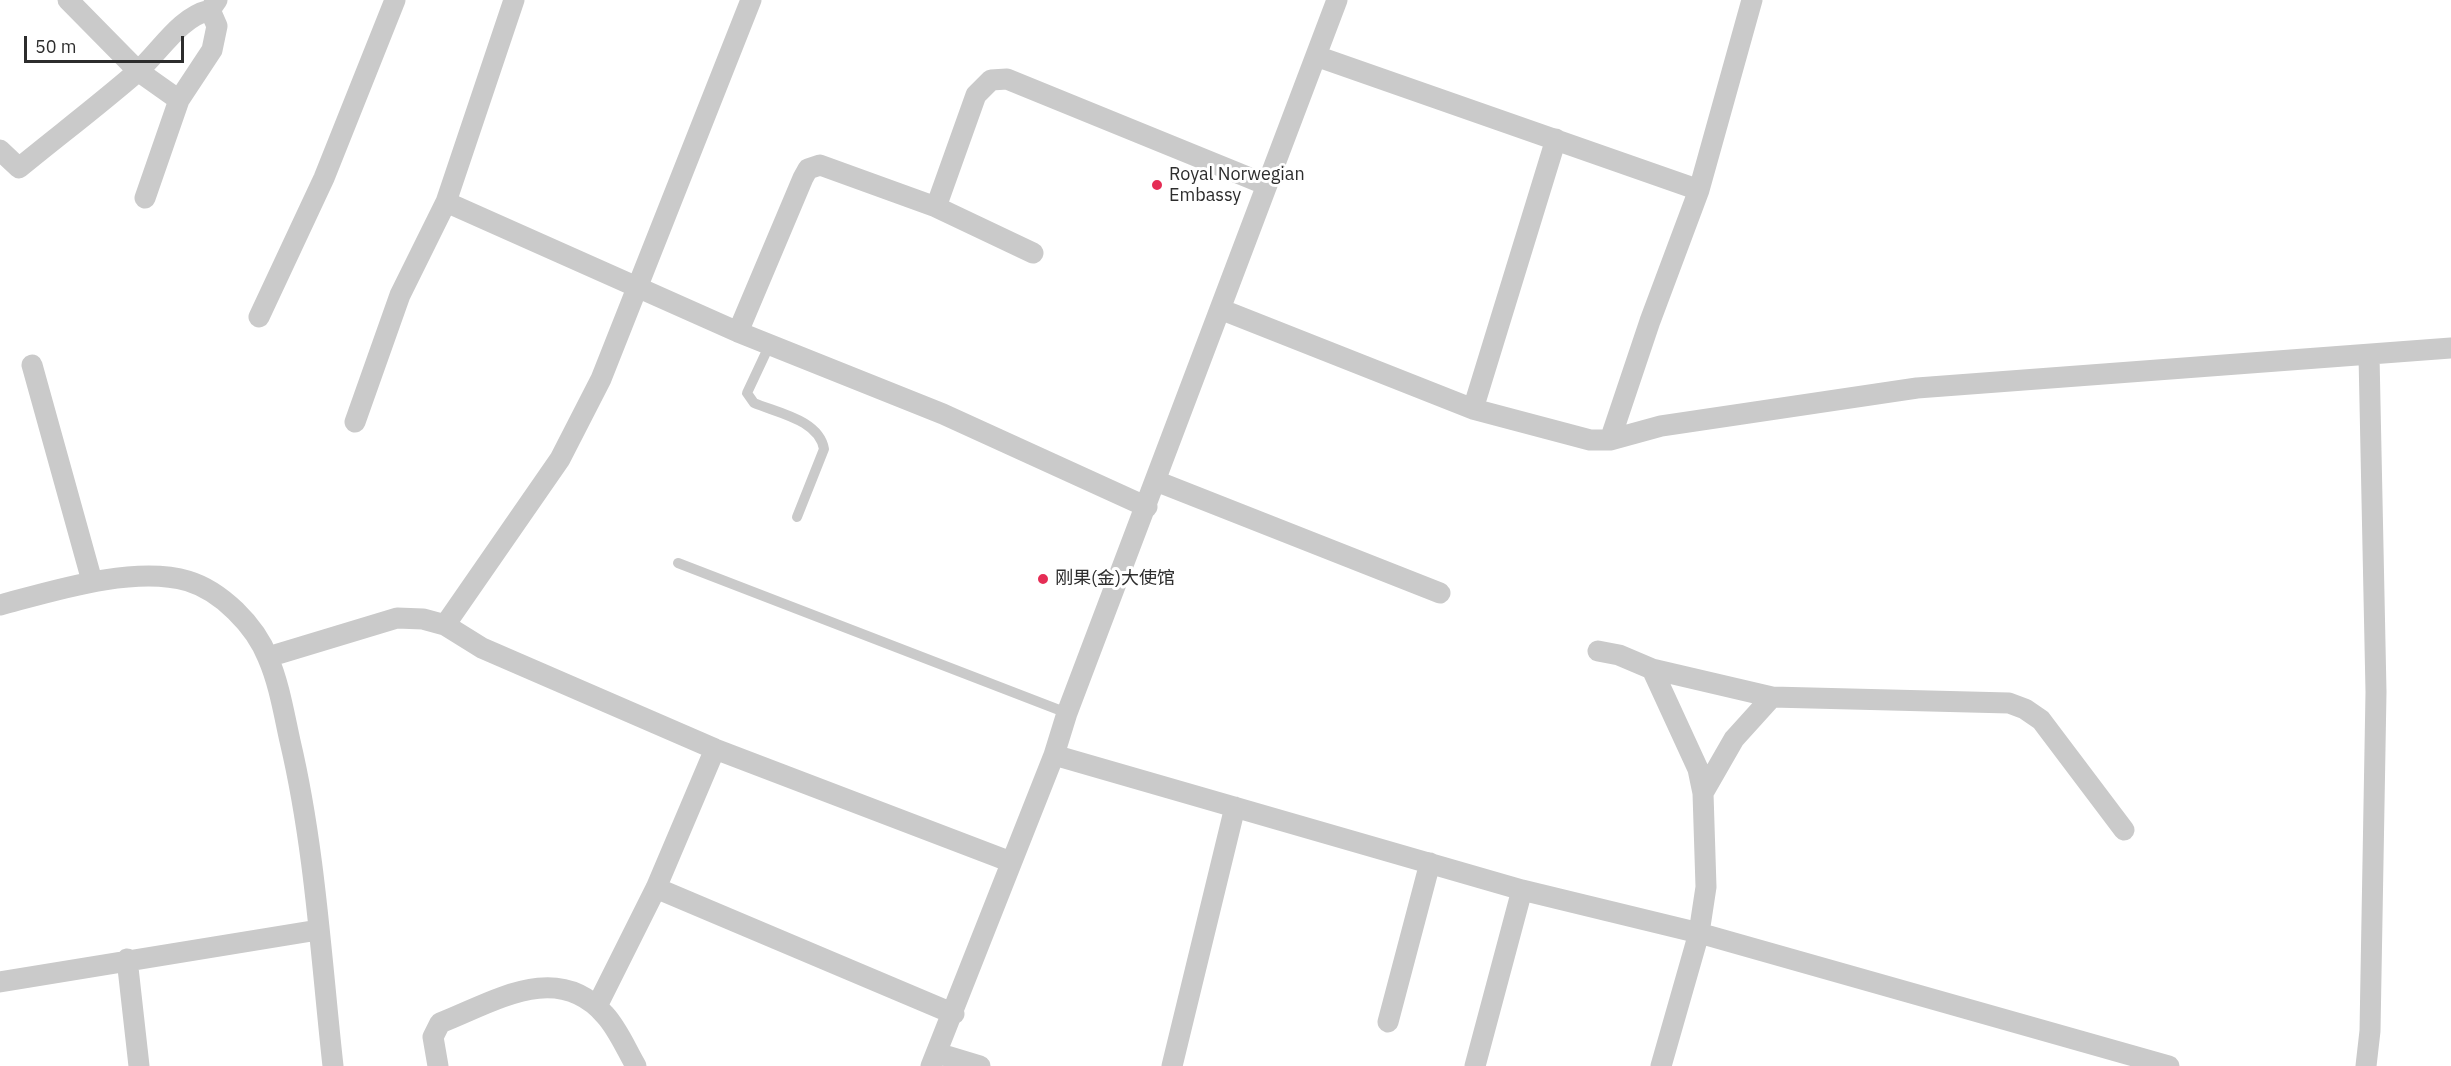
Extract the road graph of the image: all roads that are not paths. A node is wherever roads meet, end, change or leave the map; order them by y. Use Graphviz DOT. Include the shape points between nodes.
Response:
graph roads {
  1 [pos="68,0"];
  2 [pos="395,0"];
  3 [pos="514,0"];
  4 [pos="751,0"];
  5 [pos="1337,0"];
  6 [pos="1752,0"];
  7 [pos="214,5"];
  8 [pos="1316,56"];
  9 [pos="138,71"];
  10 [pos="179,100"];
  11 [pos="1556,139"];
  12 [pos="0,150"];
  13 [pos="1267,185"];
  14 [pos="1699,190"];
  15 [pos="145,198"];
  16 [pos="446,202"];
  17 [pos="936,207"];
  18 [pos="1033,253"];
  19 [pos="639,286"];
  20 [pos="1220,309"];
  21 [pos="259,317"];
  22 [pos="738,332"];
  23 [pos="770,344"];
  24 [pos="2451,348"];
  25 [pos="2369,355"];
  26 [pos="32,365"];
  27 [pos="1473,409"];
  28 [pos="355,422"];
  29 [pos="1610,440"];
  30 [pos="1156,481"];
  31 [pos="1147,507"];
  32 [pos="797,517"];
  33 [pos="678,563"];
  34 [pos="92,581"];
  35 [pos="1440,593"];
  36 [pos="0,605"];
  37 [pos="445,625"];
  38 [pos="1598,651"];
  39 [pos="268,657"];
  40 [pos="1652,669"];
  41 [pos="1772,697"];
  42 [pos="1067,713"];
  43 [pos="715,749"];
  44 [pos="1054,755"];
  45 [pos="1703,793"];
  46 [pos="1235,807"];
  47 [pos="2124,830"];
  48 [pos="1011,862"];
  49 [pos="1430,863"];
  50 [pos="656,888"];
  51 [pos="1522,890"];
  52 [pos="318,930"];
  53 [pos="1699,933"];
  54 [pos="127,959"];
  55 [pos="0,982"];
  56 [pos="597,1006"];
  57 [pos="954,1014"];
  58 [pos="1388,1022"];
  59 [pos="2105,1058"];
  60 [pos="934,1059"];
  61 [pos="139,1066"];
  62 [pos="333,1066"];
  63 [pos="438,1066"];
  64 [pos="636,1066"];
  65 [pos="980,1066"];
  66 [pos="1172,1066"];
  67 [pos="1475,1066"];
  68 [pos="1661,1066"];
  69 [pos="2169,1066"];
  70 [pos="2367,1066"];
  1 -- 9 [label="street"];
  2 -- 21 [label="street" via="324,178"];
  3 -- 16 [label="street"];
  4 -- 19 [label="street"];
  5 -- 8 [label="street"];
  6 -- 14 [label="street"];
  7 -- 9 [label="street" via="184,23"];
  7 -- 10 [label="street" via="217,26 212,50"];
  8 -- 11 [label="street"];
  8 -- 13 [label="street"];
  9 -- 10 [label="street"];
  9 -- 12 [label="street" via="19,168"];
  10 -- 15 [label="street"];
  11 -- 14 [label="street"];
  11 -- 27 [label="street"];
  13 -- 17 [label="street" via="1007,79 990,80 976,95"];
  13 -- 20 [label="street"];
  14 -- 29 [label="street"];
  16 -- 19 [label="street"];
  16 -- 28 [label="street" via="400,295"];
  17 -- 18 [label="street"];
  17 -- 22 [label="street" via="820,165 808,169"];
  19 -- 22 [label="street"];
  19 -- 37 [label="street" via="600,379 560,459"];
  20 -- 27 [label="street"];
  20 -- 30 [label="street"];
  22 -- 23 [label="street"];
  23 -- 31 [label="street" via="943,414"];
  23 -- 32 [label="lane" via="748,398 809,425 822,438 824,449"];
  24 -- 25 [label="street"];
  25 -- 29 [label="street" via="1917,388 1660,426"];
  25 -- 70 [label="street" via="2376,692"];
  26 -- 34 [label="street"];
  27 -- 29 [label="street" via="1555,433"];
  30 -- 31 [label="street"];
  30 -- 35 [label="street"];
  31 -- 42 [label="street"];
  33 -- 42 [label="lane"];
  34 -- 36 [label="street"];
  34 -- 39 [label="street" via="162,577 212,591 248,627"];
  37 -- 39 [label="street" via="397,618"];
  37 -- 43 [label="street" via="482,648"];
  38 -- 40 [label="street"];
  39 -- 52 [label="street" via="305,805"];
  40 -- 41 [label="street"];
  40 -- 45 [label="street" via="1691,751"];
  41 -- 45 [label="street" via="1734,739"];
  41 -- 47 [label="street" via="2009,703 2025,709 2041,720"];
  42 -- 44 [label="street"];
  43 -- 48 [label="street"];
  43 -- 50 [label="street"];
  44 -- 46 [label="street"];
  44 -- 48 [label="street"];
  45 -- 53 [label="street" via="1706,887"];
  46 -- 49 [label="street"];
  46 -- 66 [label="street"];
  48 -- 57 [label="street"];
  49 -- 51 [label="street"];
  49 -- 58 [label="street"];
  50 -- 56 [label="street"];
  50 -- 57 [label="street"];
  51 -- 53 [label="street"];
  51 -- 67 [label="street"];
  52 -- 54 [label="street"];
  52 -- 62 [label="street"];
  53 -- 59 [label="street"];
  53 -- 68 [label="street"];
  54 -- 55 [label="street"];
  54 -- 61 [label="street"];
  56 -- 63 [label="street" via="562,987 533,987 440,1023 433,1037"];
  56 -- 64 [label="street"];
  57 -- 60 [label="street"];
  59 -- 69 [label="street"];
  60 -- 65 [label="street"];
}
